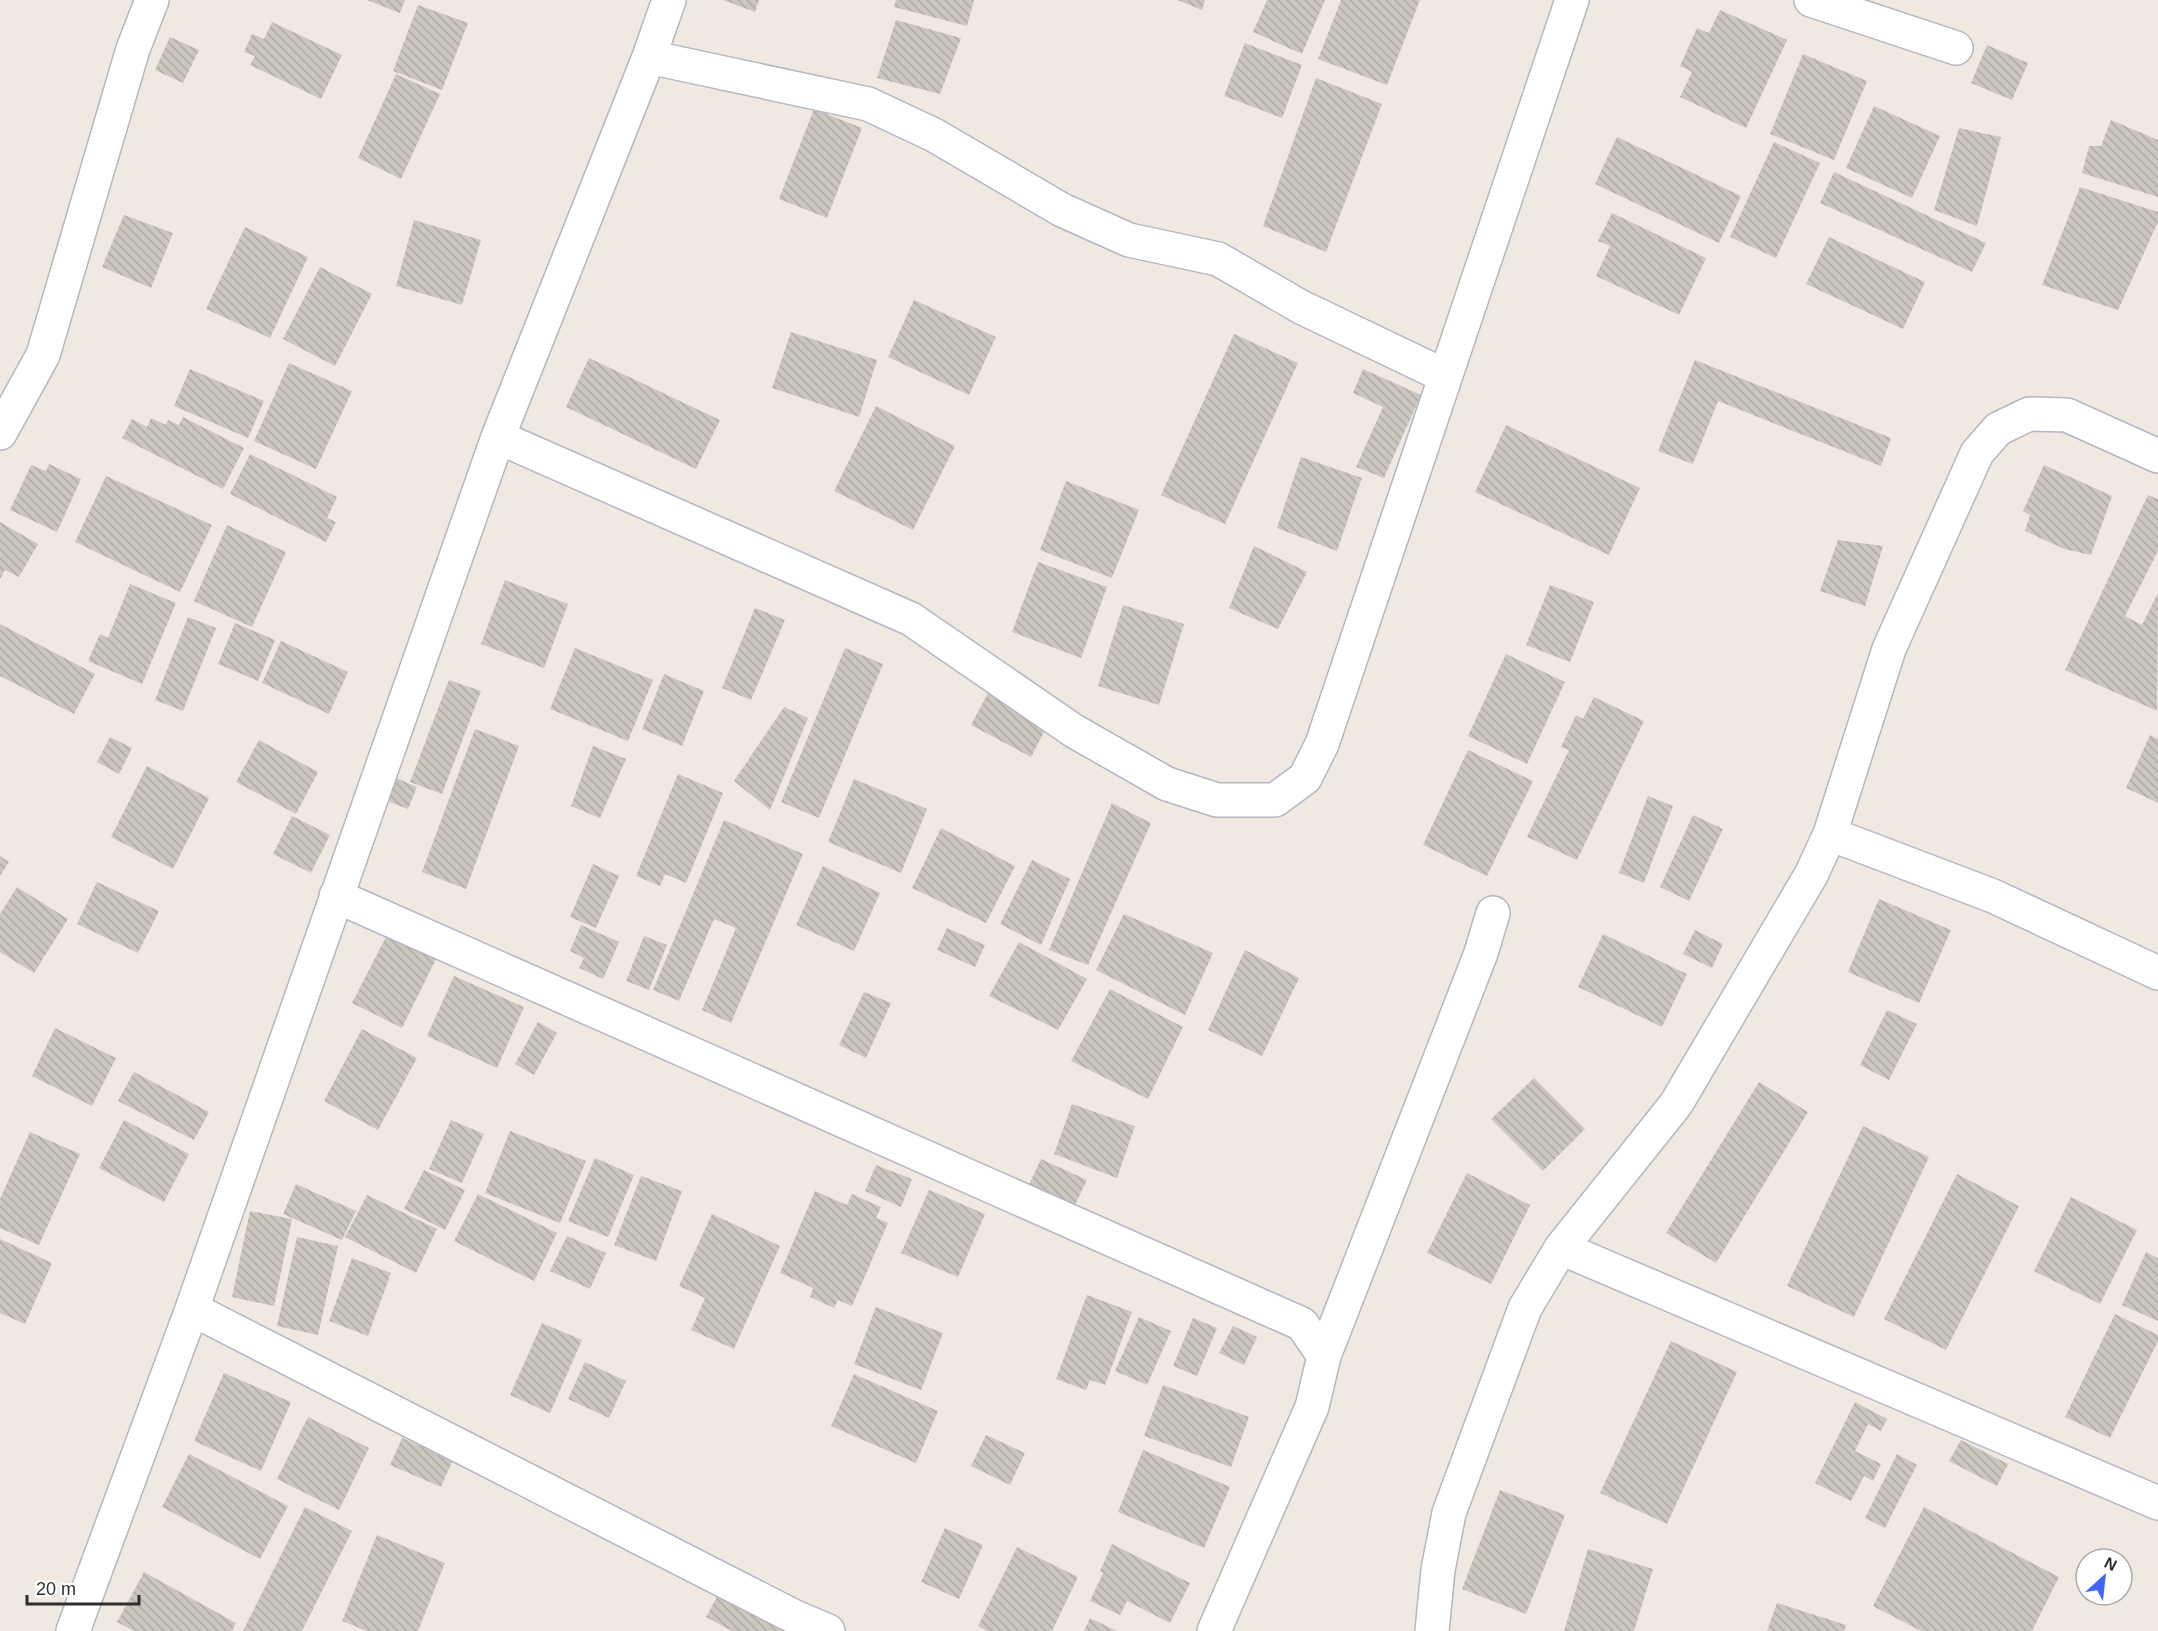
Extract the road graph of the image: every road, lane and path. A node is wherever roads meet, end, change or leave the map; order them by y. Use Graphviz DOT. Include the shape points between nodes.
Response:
graph roads {
  1 [pos="152,0"];
  2 [pos="669,0"];
  3 [pos="1572,0"];
  4 [pos="1811,0"];
  5 [pos="1956,48"];
  6 [pos="649,57"];
  7 [pos="1445,376"];
  8 [pos="0,434"];
  9 [pos="498,437"];
  10 [pos="2158,456"];
  11 [pos="1830,834"];
  12 [pos="336,896"];
  13 [pos="1493,913"];
  14 [pos="2158,973"];
  15 [pos="1561,1248"];
  16 [pos="192,1308"];
  17 [pos="1324,1356"];
  18 [pos="2158,1503"];
  19 [pos="73,1631"];
  20 [pos="828,1631"];
  21 [pos="1214,1631"];
  22 [pos="1432,1631"];
  1 -- 8 [label="street" via="132,49 43,355"];
  2 -- 6 [label="street"];
  3 -- 7 [label="street"];
  4 -- 5 [label="street"];
  6 -- 7 [label="street" via="868,104 934,135 1062,210 1129,240 1218,259 1300,307"];
  6 -- 9 [label="street"];
  7 -- 9 [label="street" via="1322,744 1305,778 1275,800 1217,800 1167,784 1074,731 911,619"];
  9 -- 12 [label="street"];
  10 -- 11 [label="street" via="2067,415 2029,414 1998,429 1977,453 1889,649"];
  11 -- 14 [label="street" via="1993,896"];
  11 -- 15 [label="street" via="1811,875 1676,1104"];
  12 -- 16 [label="street"];
  12 -- 17 [label="street" via="1302,1324"];
  13 -- 17 [label="street" via="1481,953"];
  15 -- 18 [label="street"];
  15 -- 22 [label="street" via="1525,1308 1449,1513"];
  16 -- 19 [label="street"];
  16 -- 20 [label="street"];
  17 -- 21 [label="street" via="1312,1407"];
}
